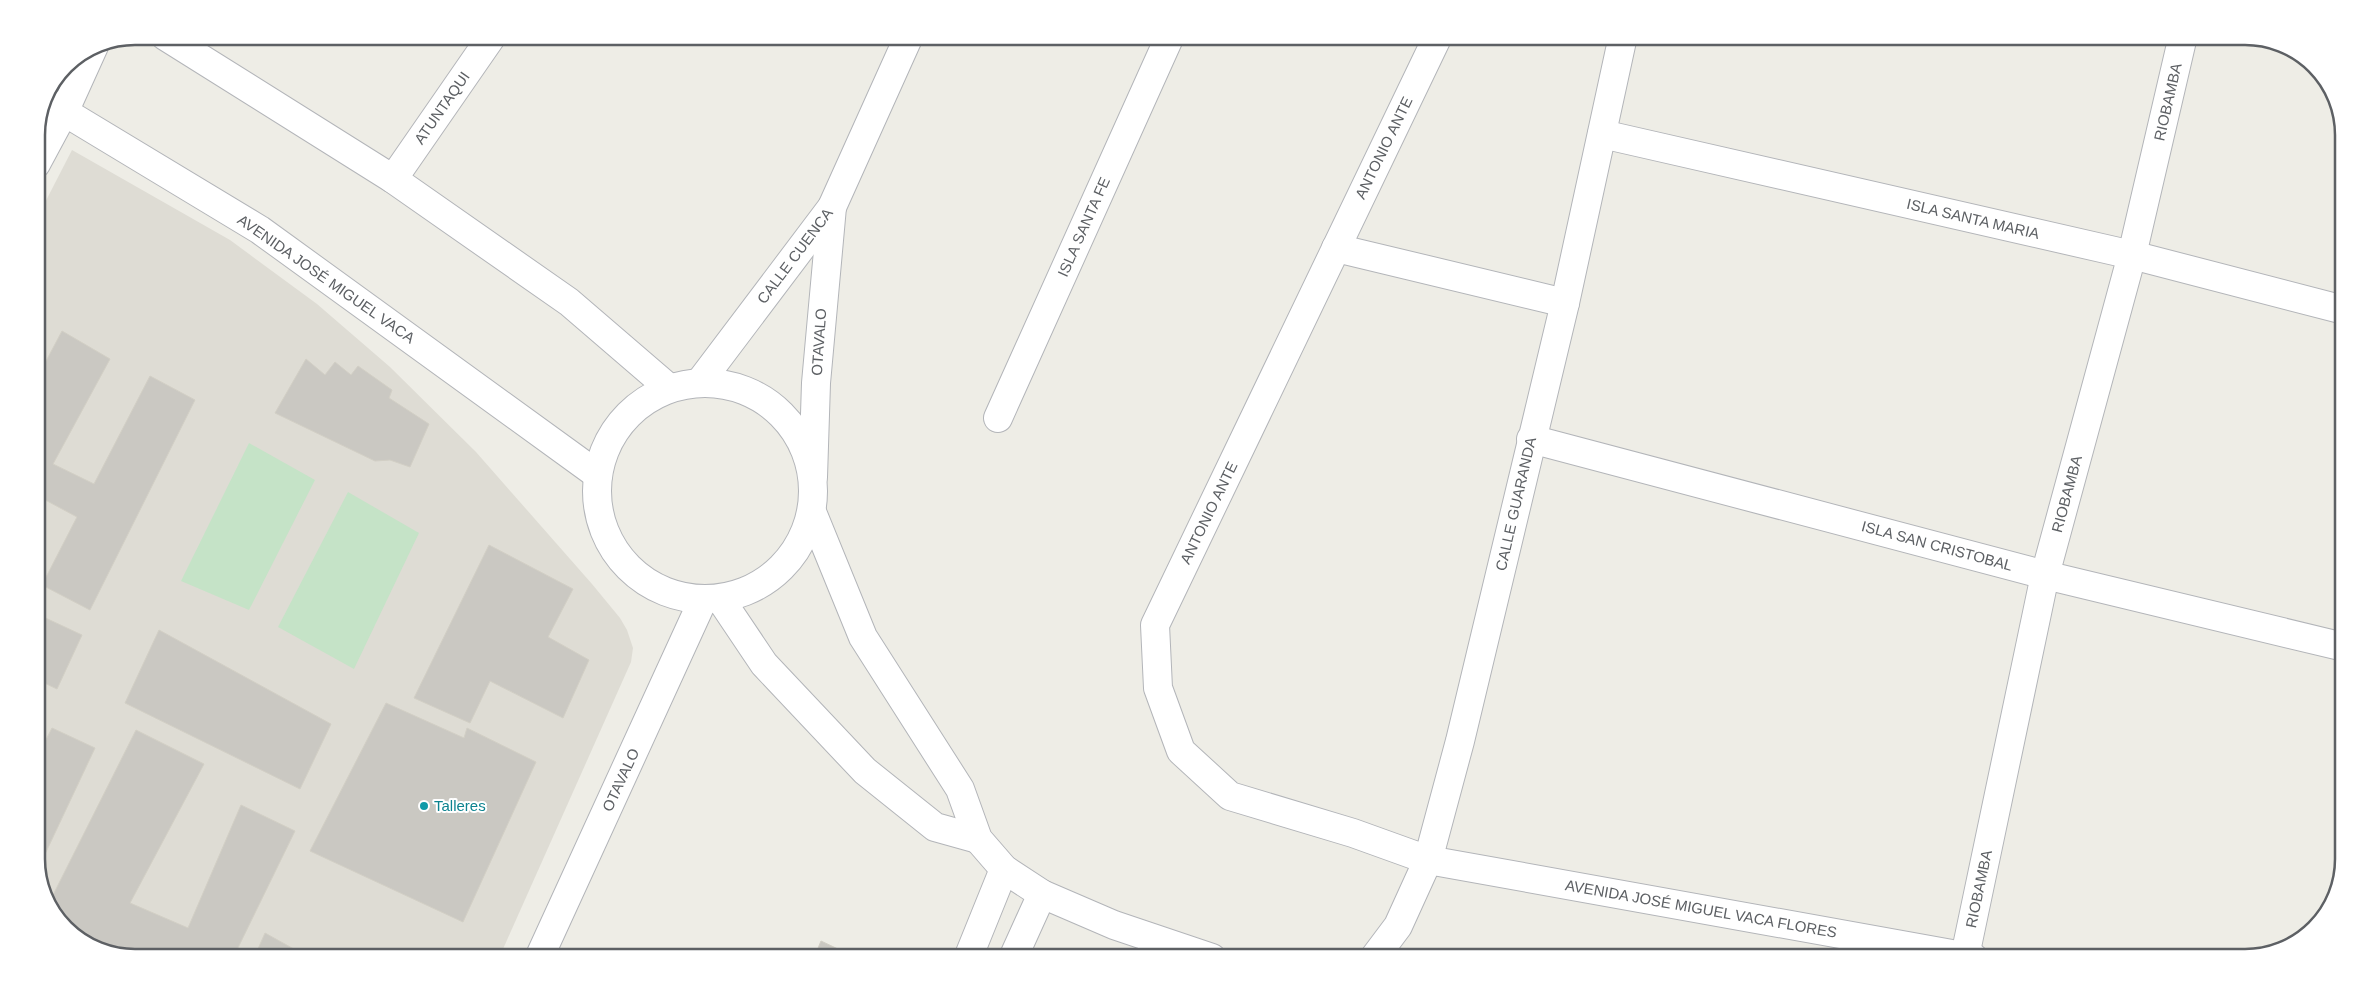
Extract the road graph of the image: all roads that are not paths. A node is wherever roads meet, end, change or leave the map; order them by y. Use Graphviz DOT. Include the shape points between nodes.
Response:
graph roads {
  1 [pos="179,45"];
  2 [pos="486,45"];
  3 [pos="905,45"];
  4 [pos="1166,45"];
  5 [pos="1434,45"];
  6 [pos="1621,45"];
  7 [pos="2181,45"];
  8 [pos="84,61"];
  9 [pos="54,105"];
  10 [pos="45,134"];
  11 [pos="1602,134"];
  12 [pos="393,179"];
  13 [pos="832,207"];
  14 [pos="1336,248"];
  15 [pos="2132,255"];
  16 [pos="1566,303"];
  17 [pos="2335,308"];
  18 [pos="700,382"];
  19 [pos="669,388"];
  20 [pos="998,418"];
  21 [pos="1531,439"];
  22 [pos="598,475"];
  23 [pos="813,477"];
  24 [pos="812,512"];
  25 [pos="2045,575"];
  26 [pos="712,601"];
  27 [pos="2335,645"];
  28 [pos="978,839"];
  29 [pos="1428,860"];
  30 [pos="1004,869"];
  31 [pos="1042,894"];
  32 [pos="544,949"];
  33 [pos="972,949"];
  34 [pos="1017,949"];
  35 [pos="1185,949"];
  36 [pos="1381,949"];
  37 [pos="1924,949"];
  38 [pos="1971,949"];
  1 -- 12 [label="street"];
  2 -- 12 [label="street, ATUNTAQUI"];
  3 -- 13 [label="street, CALLE CUENCA"];
  4 -- 20 [label="street, ISLA SANTA FE"];
  5 -- 14 [label="street, ANTONIO ANTE"];
  6 -- 11 [label="street, CALLE GUARANDA"];
  7 -- 15 [label="street, RIOBAMBA"];
  8 -- 9 [label="street"];
  9 -- 10 [label="street"];
  9 -- 22 [label="street, AVENIDA JOSÉ MIGUEL VACA" via="260,230"];
  11 -- 15 [label="street, ISLA SANTA MARIA"];
  11 -- 16 [label="street, CALLE GUARANDA"];
  12 -- 19 [label="street" via="569,302"];
  13 -- 18 [label="street, CALLE CUENCA"];
  13 -- 23 [label="street, OTAVALO" via="816,383"];
  14 -- 16 [label="street"];
  14 -- 29 [label="street, ANTONIO ANTE" via="1155,625 1158,688 1181,751 1230,796"];
  15 -- 17 [label="street, ISLA SANTA MARIA"];
  15 -- 25 [label="street, RIOBAMBA"];
  16 -- 21 [label="street, CALLE GUARANDA"];
  18 -- 19 [label="street"];
  18 -- 23 [label="street" via="732,385 762,398 786,419 804,445"];
  19 -- 22 [label="street" via="648,398 629,413 611,439"];
  21 -- 25 [label="street, ISLA SAN CRISTOBAL"];
  21 -- 29 [label="street, CALLE GUARANDA" via="1460,741"];
  22 -- 26 [label="street" via="598,505 605,533 620,558 641,579 666,593"];
  23 -- 24 [label="street"];
  24 -- 26 [label="street" via="801,542 782,569 756,588"];
  24 -- 28 [label="street" via="863,637 960,789"];
  25 -- 27 [label="street, ISLA SAN CRISTOBAL"];
  25 -- 38 [label="street, RIOBAMBA"];
  26 -- 28 [label="street" via="764,664 865,771 935,827"];
  26 -- 32 [label="street, OTAVALO"];
  28 -- 30 [label="street"];
  29 -- 36 [label="street, CALLE GUARANDA" via="1398,926"];
  29 -- 37 [label="street, AVENIDA JOSÉ MIGUEL VACA FLORES"];
  30 -- 31 [label="street"];
  30 -- 33 [label="street"];
  31 -- 34 [label="street"];
  31 -- 35 [label="street" via="1114,925"];
}
